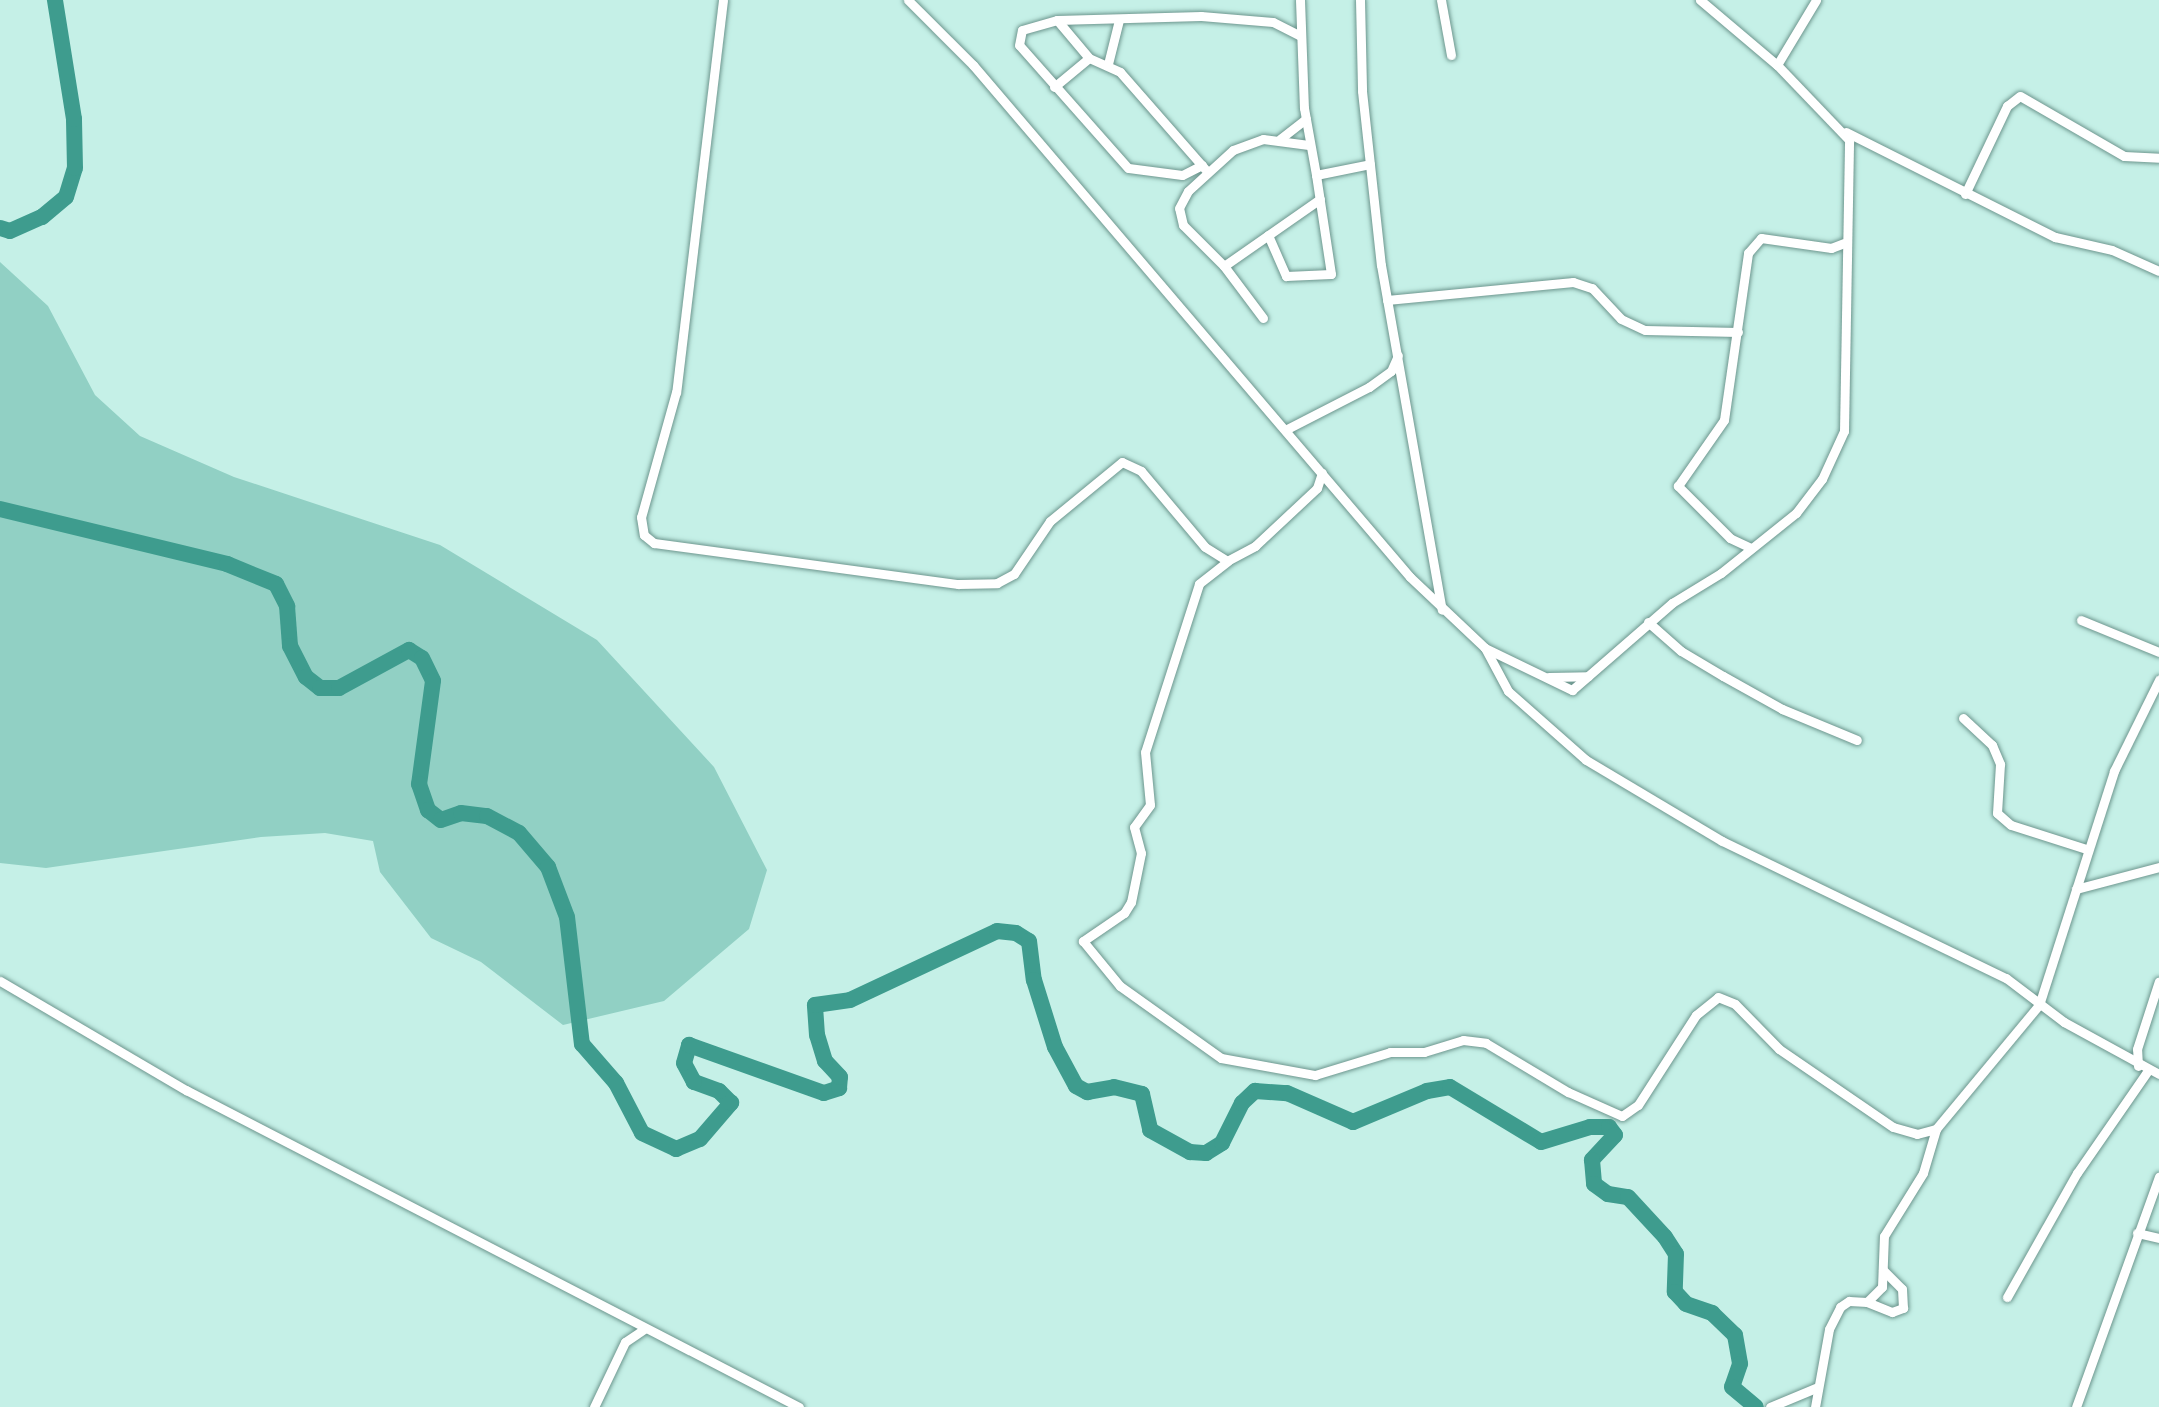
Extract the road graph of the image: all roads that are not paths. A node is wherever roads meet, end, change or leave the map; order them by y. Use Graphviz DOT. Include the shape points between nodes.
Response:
graph roads {
  1 [pos="723,0"];
  2 [pos="908,0"];
  3 [pos="1300,0"];
  4 [pos="1441,0"];
  5 [pos="1700,0"];
  6 [pos="1816,0"];
  7 [pos="1362,1"];
  8 [pos="1057,20"];
  9 [pos="1119,20"];
  10 [pos="1301,36"];
  11 [pos="1451,55"];
  12 [pos="1089,58"];
  13 [pos="1108,64"];
  14 [pos="1777,65"];
  15 [pos="1054,87"];
  16 [pos="1306,119"];
  17 [pos="1846,132"];
  18 [pos="1280,139"];
  19 [pos="1309,145"];
  20 [pos="2159,158"];
  21 [pos="1370,164"];
  22 [pos="1204,168"];
  23 [pos="1316,175"];
  24 [pos="1965,194"];
  25 [pos="1320,199"];
  26 [pos="1268,235"];
  27 [pos="1844,243"];
  28 [pos="1224,266"];
  29 [pos="2159,271"];
  30 [pos="1387,300"];
  31 [pos="1263,318"];
  32 [pos="1738,332"];
  33 [pos="1398,353"];
  34 [pos="1287,429"];
  35 [pos="1322,473"];
  36 [pos="1317,488"];
  37 [pos="1334,488"];
  38 [pos="1751,548"];
  39 [pos="1228,561"];
  40 [pos="1442,610"];
  41 [pos="2081,620"];
  42 [pos="1648,622"];
  43 [pos="1485,648"];
  44 [pos="2159,652"];
  45 [pos="2159,680"];
  46 [pos="1963,718"];
  47 [pos="1857,740"];
  48 [pos="2086,849"];
  49 [pos="2159,867"];
  50 [pos="2076,889"];
  51 [pos="2159,981"];
  52 [pos="0,982"];
  53 [pos="2039,1005"];
  54 [pos="2138,1063"];
  55 [pos="2149,1069"];
  56 [pos="2159,1074"];
  57 [pos="2137,1079"];
  58 [pos="1936,1129"];
  59 [pos="2159,1177"];
  60 [pos="2137,1233"];
  61 [pos="2159,1238"];
  62 [pos="1883,1270"];
  63 [pos="2007,1297"];
  64 [pos="1867,1302"];
  65 [pos="644,1329"];
  66 [pos="1818,1387"];
  67 [pos="594,1407"];
  68 [pos="799,1407"];
  69 [pos="1770,1407"];
  70 [pos="1815,1407"];
  71 [pos="2076,1407"];
  1 -- 39 [label="street" via="680,365 641,517 644,535 668,548 971,585 997,583 1014,574 1050,521 1122,462 1141,471 1205,547"];
  2 -- 34 [label="street" via="973,65"];
  3 -- 10 [label="street"];
  4 -- 11 [label="street"];
  5 -- 14 [label="street"];
  6 -- 14 [label="street"];
  7 -- 21 [label="street"];
  8 -- 9 [label="street"];
  8 -- 12 [label="street"];
  8 -- 15 [label="street" via="1035,22 1017,39"];
  9 -- 10 [label="street" via="1245,17"];
  9 -- 13 [label="street"];
  10 -- 16 [label="street"];
  12 -- 13 [label="street"];
  12 -- 15 [label="street"];
  13 -- 22 [label="street"];
  14 -- 17 [label="street"];
  15 -- 22 [label="street" via="1128,168 1182,175"];
  16 -- 18 [label="street"];
  16 -- 19 [label="street"];
  17 -- 24 [label="street"];
  17 -- 27 [label="street"];
  18 -- 19 [label="street"];
  18 -- 22 [label="street" via="1233,150"];
  19 -- 23 [label="street"];
  20 -- 24 [label="street" via="2124,156 2020,96 2007,106"];
  21 -- 23 [label="street"];
  21 -- 30 [label="street"];
  22 -- 28 [label="street" via="1178,216"];
  23 -- 25 [label="street"];
  24 -- 29 [label="street" via="2055,237 2112,250"];
  25 -- 26 [label="street"];
  25 -- 26 [label="street" via="1327,277 1286,276"];
  26 -- 28 [label="street"];
  27 -- 32 [label="street" via="1831,248 1753,241"];
  27 -- 38 [label="street" via="1844,431 1811,497"];
  28 -- 31 [label="street"];
  30 -- 32 [label="street" via="1573,282 1592,288 1621,319 1645,330"];
  30 -- 33 [label="street"];
  32 -- 38 [label="street" via="1724,420 1678,486 1730,538"];
  33 -- 34 [label="street" via="1391,371 1369,387"];
  33 -- 40 [label="street"];
  34 -- 35 [label="street"];
  35 -- 36 [label="street"];
  35 -- 37 [label="street"];
  36 -- 37 [label="street"];
  36 -- 39 [label="street" via="1255,546"];
  37 -- 40 [label="street"];
  38 -- 42 [label="street"];
  39 -- 58 [label="street" via="1199,584 1145,752 1150,805 1134,827 1141,853 1131,902 1124,913 1083,941 1120,986 1221,1058 1315,1075 1390,1052 1424,1052 1463,1040 1486,1043 1568,1092 1622,1116 1638,1105 1696,1015 1718,997 1735,1004 1779,1049 1893,1127 1917,1134"];
  40 -- 43 [label="street"];
  41 -- 44 [label="street"];
  42 -- 43 [label="street" via="1588,676 1549,677"];
  42 -- 47 [label="street" via="1681,651 1723,676 1782,709"];
  43 -- 53 [label="street" via="1508,691 1586,760 1722,841 1997,972"];
  45 -- 48 [label="street" via="2114,771 2109,798"];
  46 -- 48 [label="street" via="1992,745 2000,764 1997,813 2011,825"];
  48 -- 50 [label="street"];
  49 -- 50 [label="street"];
  50 -- 53 [label="street"];
  51 -- 54 [label="street" via="2137,1049"];
  52 -- 65 [label="street" via="186,1090"];
  53 -- 54 [label="street"];
  53 -- 58 [label="street"];
  54 -- 55 [label="street"];
  54 -- 57 [label="street"];
  55 -- 56 [label="street"];
  55 -- 57 [label="street"];
  57 -- 63 [label="street"];
  58 -- 62 [label="street" via="1923,1173 1884,1236"];
  59 -- 60 [label="street"];
  60 -- 61 [label="street"];
  60 -- 71 [label="street"];
  62 -- 64 [label="street" via="1882,1287"];
  62 -- 64 [label="street" via="1902,1289 1903,1308 1892,1312"];
  64 -- 66 [label="street" via="1849,1301 1840,1307 1829,1329"];
  65 -- 67 [label="street" via="625,1342"];
  65 -- 68 [label="street"];
  66 -- 69 [label="street"];
  66 -- 70 [label="street"];
}
